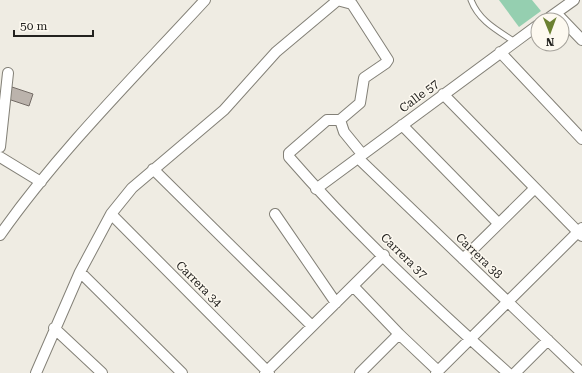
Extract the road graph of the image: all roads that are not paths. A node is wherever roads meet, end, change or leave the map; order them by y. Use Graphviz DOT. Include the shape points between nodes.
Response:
graph roads {
  1 [pos="205,0"];
  2 [pos="338,0"];
  3 [pos="471,0"];
  4 [pos="574,0"];
  5 [pos="557,12"];
  6 [pos="570,28"];
  7 [pos="530,31"];
  8 [pos="582,40"];
  9 [pos="515,42"];
  10 [pos="500,52"];
  11 [pos="8,73"];
  12 [pos="443,94"];
  13 [pos="340,120"];
  14 [pos="402,125"];
  15 [pos="582,139"];
  16 [pos="0,147"];
  17 [pos="360,156"];
  18 [pos="0,157"];
  19 [pos="153,169"];
  20 [pos="41,182"];
  21 [pos="535,188"];
  22 [pos="316,189"];
  23 [pos="111,214"];
  24 [pos="275,214"];
  25 [pos="498,223"];
  26 [pos="581,232"];
  27 [pos="0,234"];
  28 [pos="384,255"];
  29 [pos="463,259"];
  30 [pos="80,272"];
  31 [pos="353,286"];
  32 [pos="508,302"];
  33 [pos="336,303"];
  34 [pos="312,326"];
  35 [pos="54,328"];
  36 [pos="399,334"];
  37 [pos="470,339"];
  38 [pos="548,340"];
  39 [pos="267,372"];
  40 [pos="437,372"];
  41 [pos="36,373"];
  42 [pos="102,373"];
  43 [pos="182,373"];
  44 [pos="360,373"];
  45 [pos="508,373"];
  46 [pos="515,373"];
  47 [pos="582,373"];
  1 -- 20 [label="street" via="76,140"];
  2 -- 13 [label="street" via="352,4 388,60 365,76 360,103"];
  2 -- 19 [label="street" via="276,52 224,110"];
  3 -- 9 [label="lane" via="475,11 494,29"];
  4 -- 5 [label="street"];
  6 -- 8 [label="street"];
  7 -- 9 [label="street, Calle 57"];
  9 -- 10 [label="street, Calle 57"];
  10 -- 12 [label="street, Calle 57"];
  10 -- 15 [label="street"];
  11 -- 16 [label="street"];
  12 -- 14 [label="street, Calle 57"];
  12 -- 21 [label="street"];
  13 -- 17 [label="street, Carrera 38" via="344,132"];
  13 -- 22 [label="street, Carrera 37" via="327,120 289,153 288,157"];
  14 -- 17 [label="street, Calle 57"];
  14 -- 25 [label="street"];
  17 -- 22 [label="street, Calle 57"];
  17 -- 29 [label="street, Carrera 38"];
  18 -- 20 [label="street"];
  19 -- 23 [label="street" via="132,188"];
  19 -- 34 [label="street"];
  20 -- 27 [label="street"];
  21 -- 25 [label="street"];
  21 -- 26 [label="street"];
  22 -- 28 [label="street, Carrera 37"];
  23 -- 30 [label="street"];
  23 -- 39 [label="street, Carrera 34"];
  24 -- 33 [label="street"];
  25 -- 29 [label="street"];
  26 -- 32 [label="street"];
  28 -- 31 [label="street"];
  28 -- 37 [label="street, Carrera 37"];
  29 -- 32 [label="street, Carrera 38"];
  30 -- 35 [label="street"];
  30 -- 43 [label="street"];
  31 -- 33 [label="street"];
  31 -- 36 [label="street"];
  32 -- 37 [label="street"];
  32 -- 38 [label="street, Carrera 38"];
  33 -- 34 [label="street"];
  34 -- 39 [label="street"];
  35 -- 41 [label="street"];
  35 -- 42 [label="street"];
  36 -- 40 [label="street"];
  36 -- 44 [label="street"];
  37 -- 40 [label="street"];
  37 -- 45 [label="street, Carrera 37"];
  38 -- 46 [label="street"];
  38 -- 47 [label="street, Carrera 38"];
}
